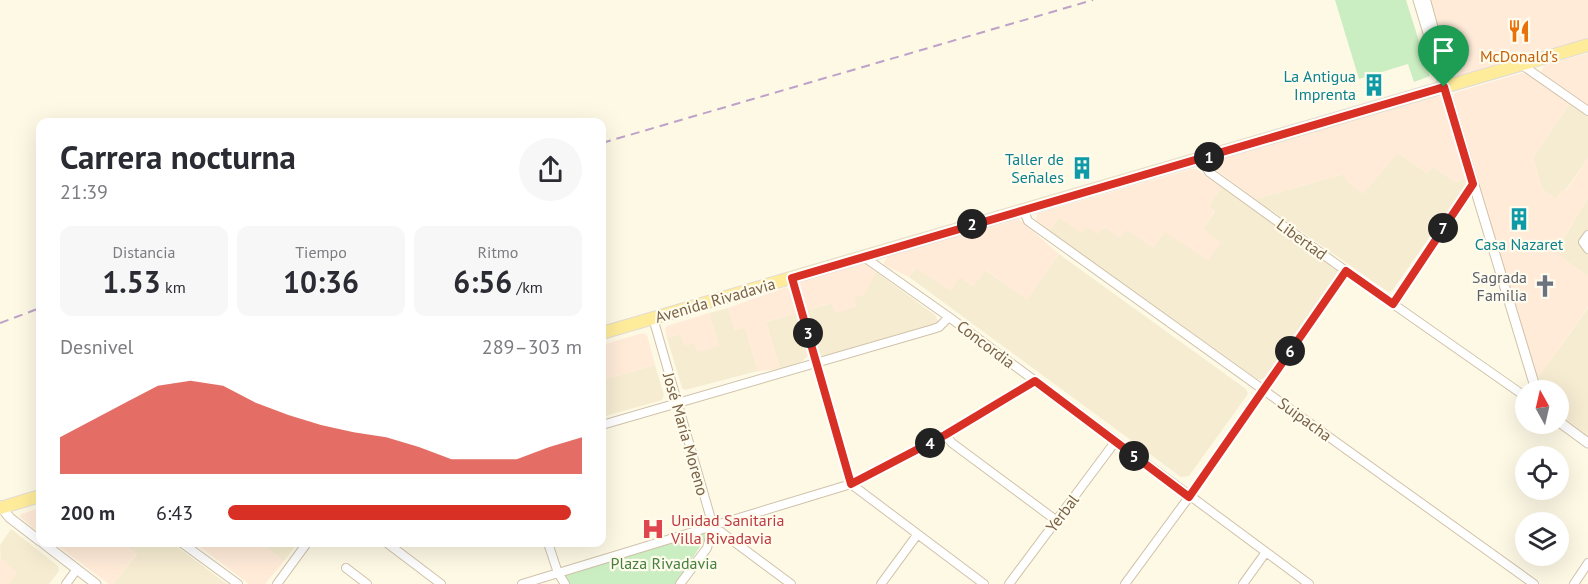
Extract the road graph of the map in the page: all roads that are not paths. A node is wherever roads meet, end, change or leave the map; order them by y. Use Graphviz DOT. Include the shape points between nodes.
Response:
graph roads {
  1 [pos="1418,0"];
  2 [pos="1426,0"];
  3 [pos="1588,45"];
  4 [pos="1434,51"];
  5 [pos="1522,65"];
  6 [pos="1444,87"];
  7 [pos="1588,111"];
  8 [pos="1201,159"];
  9 [pos="1473,184"];
  10 [pos="1023,209"];
  11 [pos="1588,235"];
  12 [pos="1588,249"];
  13 [pos="864,257"];
  14 [pos="1346,271"];
  15 [pos="792,278"];
  16 [pos="1393,304"];
  17 [pos="949,317"];
  18 [pos="653,318"];
  19 [pos="606,332"];
  20 [pos="816,362"];
  21 [pos="1533,380"];
  22 [pos="1035,381"];
  23 [pos="1263,389"];
  24 [pos="1515,389"];
  25 [pos="677,403"];
  26 [pos="606,424"];
  27 [pos="1569,429"];
  28 [pos="945,435"];
  29 [pos="1115,442"];
  30 [pos="1588,443"];
  31 [pos="851,484"];
  32 [pos="36,497"];
  33 [pos="1189,497"];
  34 [pos="0,508"];
  35 [pos="1057,521"];
  36 [pos="713,526"];
  37 [pos="917,535"];
  38 [pos="36,538"];
  39 [pos="48,547"];
  40 [pos="187,547"];
  41 [pos="304,547"];
  42 [pos="392,547"];
  43 [pos="549,547"];
  44 [pos="1266,552"];
  45 [pos="1588,563"];
  46 [pos="346,568"];
  47 [pos="77,569"];
  48 [pos="558,573"];
  49 [pos="66,584"];
  50 [pos="96,584"];
  51 [pos="238,584"];
  52 [pos="277,584"];
  53 [pos="367,584"];
  54 [pos="441,584"];
  55 [pos="522,584"];
  56 [pos="565,584"];
  57 [pos="680,584"];
  58 [pos="791,584"];
  59 [pos="881,584"];
  60 [pos="984,584"];
  61 [pos="1009,584"];
  62 [pos="1125,584"];
  63 [pos="1243,584"];
  64 [pos="1309,584"];
  65 [pos="1534,584"];
  66 [pos="1574,584"];
  1 -- 4 [label="street"];
  2 -- 4 [label="street" via="1434,29"];
  3 -- 5 [label="main road, Avenida Rivadavia"];
  4 -- 6 [label="street"];
  5 -- 6 [label="main road, Avenida Rivadavia"];
  5 -- 7 [label="street"];
  6 -- 8 [label="main road, Avenida Rivadavia"];
  6 -- 9 [label="street"];
  8 -- 10 [label="main road, Avenida Rivadavia"];
  8 -- 14 [label="street, Libertad" via="1209,172"];
  9 -- 16 [label="street"];
  9 -- 21 [label="street"];
  10 -- 13 [label="main road, Avenida Rivadavia"];
  10 -- 23 [label="street, Suipacha" via="1028,221"];
  11 -- 12 [label="street" via="1583,242"];
  13 -- 15 [label="main road, Avenida Rivadavia"];
  13 -- 17 [label="street, Concordia"];
  14 -- 16 [label="street, Libertad"];
  14 -- 23 [label="street"];
  15 -- 18 [label="main road, Avenida Rivadavia"];
  15 -- 20 [label="street"];
  16 -- 24 [label="street, Libertad"];
  17 -- 20 [label="street" via="939,327"];
  17 -- 22 [label="street, Concordia"];
  18 -- 19 [label="main road, Avenida Rivadavia"];
  18 -- 25 [label="street, José María Moreno"];
  20 -- 25 [label="street"];
  20 -- 31 [label="street"];
  22 -- 28 [label="street"];
  22 -- 29 [label="street, Concordia"];
  23 -- 33 [label="street"];
  23 -- 65 [label="street, Suipacha"];
  25 -- 26 [label="street"];
  25 -- 36 [label="street, José María Moreno"];
  27 -- 30 [label="street"];
  28 -- 31 [label="street"];
  28 -- 35 [label="street"];
  29 -- 33 [label="street, Concordia"];
  29 -- 35 [label="street, Yerbal"];
  31 -- 36 [label="street"];
  31 -- 37 [label="street"];
  32 -- 34 [label="main road"];
  33 -- 44 [label="street, Concordia"];
  33 -- 62 [label="street"];
  34 -- 38 [label="street"];
  35 -- 61 [label="street, Yerbal"];
  36 -- 48 [label="street"];
  36 -- 57 [label="street" via="707,548"];
  36 -- 58 [label="street"];
  37 -- 59 [label="street"];
  37 -- 60 [label="street"];
  39 -- 47 [label="street"];
  40 -- 51 [label="street"];
  41 -- 52 [label="street"];
  42 -- 54 [label="street"];
  43 -- 48 [label="street"];
  44 -- 63 [label="street"];
  44 -- 64 [label="street, Concordia"];
  45 -- 66 [label="street"];
  46 -- 53 [label="street"];
  47 -- 49 [label="street"];
  47 -- 50 [label="street"];
  48 -- 55 [label="street"];
  48 -- 56 [label="street"];
}
